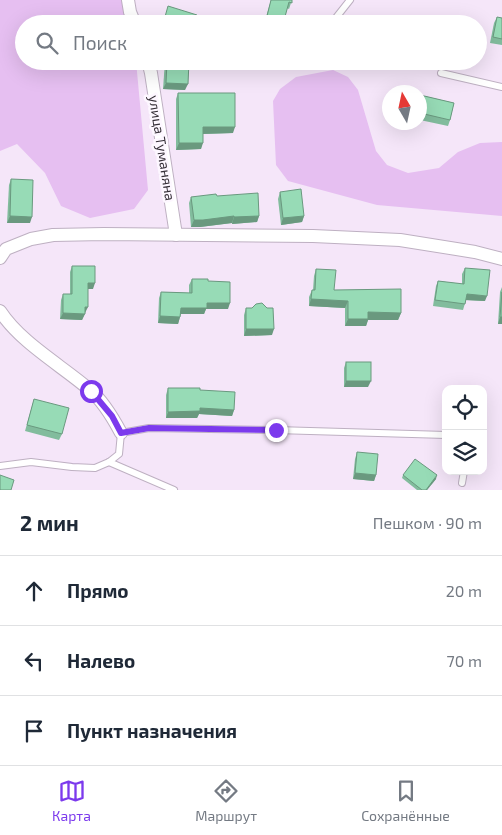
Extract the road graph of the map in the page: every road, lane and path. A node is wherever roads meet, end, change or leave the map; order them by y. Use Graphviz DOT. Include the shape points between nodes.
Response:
graph roads {
  1 [pos="128,0"];
  2 [pos="350,0"];
  3 [pos="132,15"];
  4 [pos="338,15"];
  5 [pos="150,70"];
  6 [pos="441,73"];
  7 [pos="502,87"];
  8 [pos="176,236"];
  9 [pos="0,258"];
  10 [pos="502,259"];
  11 [pos="0,311"];
  12 [pos="121,433"];
  13 [pos="442,435"];
  14 [pos="109,462"];
  15 [pos="0,466"];
  16 [pos="463,475"];
  17 [pos="462,483"];
  18 [pos="174,490"];
  1 -- 3 [label="street"];
  2 -- 4 [label="lane"];
  5 -- 8 [label="street, улица Туманяна"];
  6 -- 7 [label="lane"];
  8 -- 9 [label="street" via="53,235 31,239 6,250"];
  8 -- 10 [label="street" via="400,240"];
  11 -- 12 [label="street" via="18,333 91,391 112,416"];
  12 -- 13 [label="lane" via="149,428"];
  12 -- 14 [label="lane" via="120,454"];
  14 -- 15 [label="lane" via="94,468 31,462"];
  14 -- 18 [label="lane"];
  16 -- 17 [label="lane"];
}
